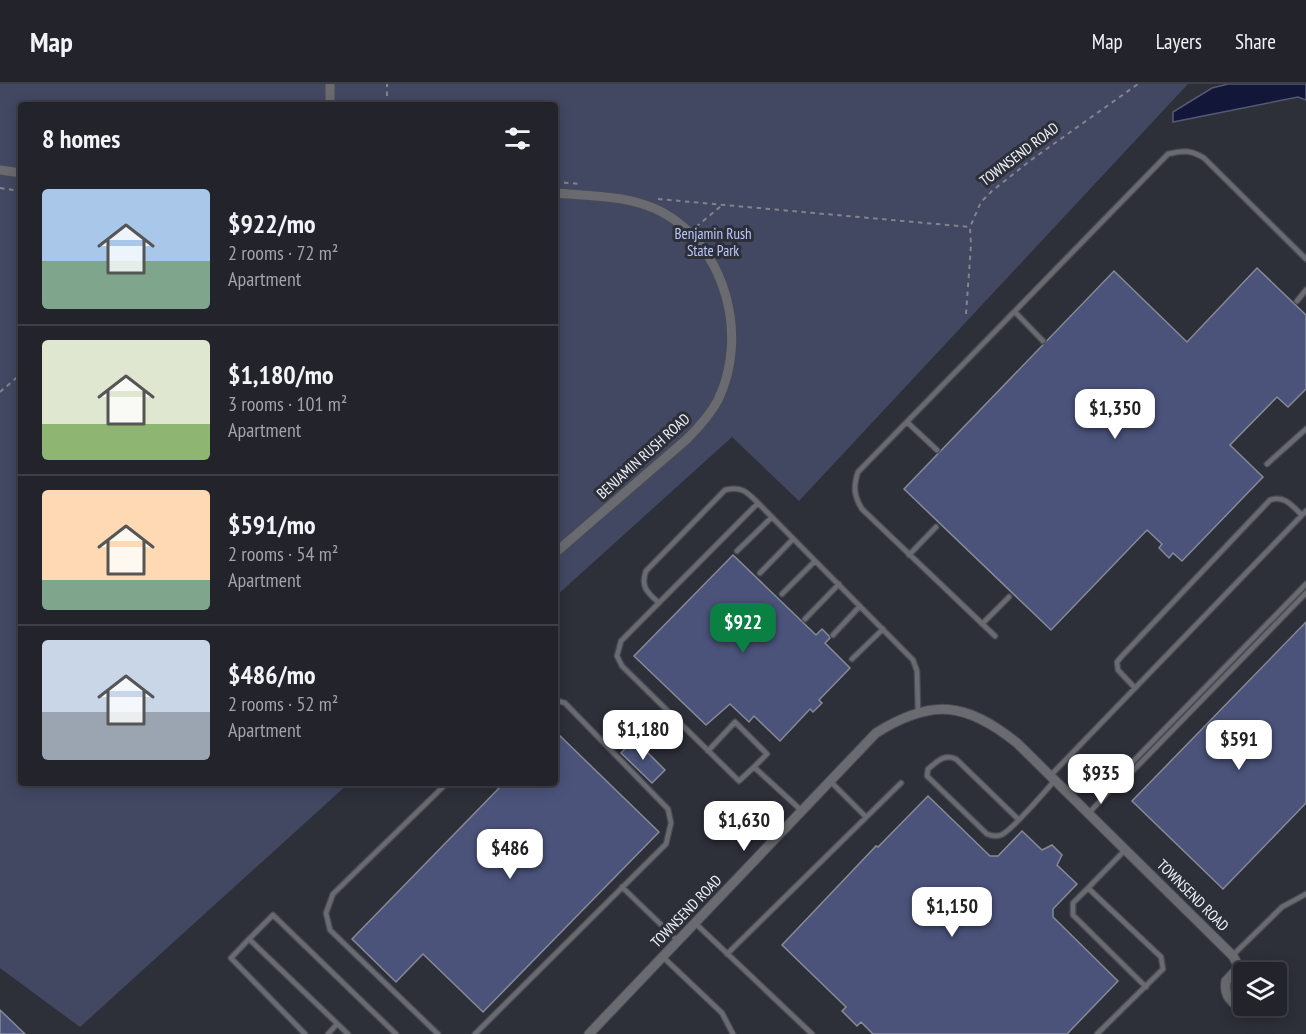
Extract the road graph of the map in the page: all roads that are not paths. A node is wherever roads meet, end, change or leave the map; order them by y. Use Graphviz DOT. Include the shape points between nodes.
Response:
graph roads {
  1 [pos="330,84"];
  2 [pos="330,102"];
  3 [pos="0,170"];
  4 [pos="18,173"];
  5 [pos="558,193"];
  6 [pos="1306,258"];
  7 [pos="1306,290"];
  8 [pos="1297,301"];
  9 [pos="1015,312"];
  10 [pos="1042,341"];
  11 [pos="907,422"];
  12 [pos="1306,429"];
  13 [pos="937,450"];
  14 [pos="1268,465"];
  15 [pos="758,503"];
  16 [pos="1304,513"];
  17 [pos="772,517"];
  18 [pos="936,527"];
  19 [pos="793,539"];
  20 [pos="558,550"];
  21 [pos="737,551"];
  22 [pos="909,555"];
  23 [pos="815,561"];
  24 [pos="760,573"];
  25 [pos="838,584"];
  26 [pos="1306,584"];
  27 [pos="1306,593"];
  28 [pos="782,594"];
  29 [pos="1009,597"];
  30 [pos="659,603"];
  31 [pos="860,606"];
  32 [pos="805,619"];
  33 [pos="982,624"];
  34 [pos="883,629"];
  35 [pos="833,635"];
  36 [pos="995,636"];
  37 [pos="1252,639"];
  38 [pos="1257,643"];
  39 [pos="852,659"];
  40 [pos="1135,688"];
  41 [pos="1197,695"];
  42 [pos="1202,700"];
  43 [pos="558,701"];
  44 [pos="918,712"];
  45 [pos="1147,747"];
  46 [pos="708,751"];
  47 [pos="1152,751"];
  48 [pos="754,767"];
  49 [pos="1053,777"];
  50 [pos="830,781"];
  51 [pos="900,783"];
  52 [pos="444,786"];
  53 [pos="1111,789"];
  54 [pos="802,810"];
  55 [pos="1089,813"];
  56 [pos="866,817"];
  57 [pos="1018,819"];
  58 [pos="1126,849"];
  59 [pos="622,887"];
  60 [pos="1088,888"];
  61 [pos="1305,894"];
  62 [pos="695,923"];
  63 [pos="249,939"];
  64 [pos="678,941"];
  65 [pos="727,954"];
  66 [pos="1233,956"];
  67 [pos="662,957"];
  68 [pos="1236,962"];
  69 [pos="1233,971"];
  70 [pos="1146,987"];
  71 [pos="1233,1003"];
  72 [pos="337,1023"];
  73 [pos="305,1034"];
  74 [pos="328,1034"];
  75 [pos="348,1034"];
  76 [pos="396,1034"];
  77 [pos="438,1034"];
  78 [pos="475,1034"];
  79 [pos="589,1034"];
  80 [pos="733,1034"];
  81 [pos="813,1034"];
  82 [pos="1097,1034"];
  1 -- 2 [label="street"];
  3 -- 4 [label="street"];
  5 -- 20 [label="street, BENJAMIN RUSH ROAD" via="616,197 663,213 706,252 718,273 732,326 731,356 718,400 705,420"];
  6 -- 9 [label="lane" via="1204,158 1181,150 1168,154"];
  7 -- 8 [label="lane"];
  9 -- 10 [label="lane"];
  9 -- 11 [label="lane"];
  11 -- 13 [label="lane"];
  11 -- 22 [label="lane" via="858,472 854,484 855,497 862,509"];
  12 -- 14 [label="lane"];
  15 -- 17 [label="lane"];
  15 -- 30 [label="lane"];
  15 -- 30 [label="lane" via="737,487 725,490 646,571 644,588"];
  16 -- 40 [label="lane"];
  16 -- 40 [label="lane" via="1277,498 1262,509 1117,663 1118,670"];
  17 -- 19 [label="lane"];
  17 -- 21 [label="lane"];
  18 -- 22 [label="lane"];
  19 -- 23 [label="lane"];
  19 -- 24 [label="lane"];
  22 -- 33 [label="lane"];
  23 -- 25 [label="lane"];
  23 -- 28 [label="lane"];
  25 -- 31 [label="lane"];
  25 -- 32 [label="lane"];
  26 -- 37 [label="lane"];
  27 -- 38 [label="lane"];
  29 -- 33 [label="lane"];
  30 -- 46 [label="lane" via="621,641 617,656 622,666"];
  31 -- 34 [label="lane"];
  31 -- 35 [label="lane"];
  33 -- 36 [label="lane"];
  34 -- 39 [label="lane"];
  34 -- 44 [label="lane" via="914,660"];
  37 -- 38 [label="lane"];
  37 -- 41 [label="lane"];
  38 -- 42 [label="lane"];
  40 -- 49 [label="lane"];
  41 -- 42 [label="lane"];
  41 -- 45 [label="lane"];
  42 -- 47 [label="lane"];
  43 -- 59 [label="lane" via="565,703 668,809 671,823 666,844"];
  44 -- 49 [label="street, TOWNSEND ROAD" via="943,709 993,723"];
  44 -- 50 [label="street, TOWNSEND ROAD" via="876,733"];
  45 -- 47 [label="lane"];
  45 -- 53 [label="lane"];
  46 -- 48 [label="lane" via="739,781"];
  46 -- 48 [label="lane" via="735,722 767,754"];
  47 -- 53 [label="lane"];
  48 -- 54 [label="lane"];
  49 -- 55 [label="street, TOWNSEND ROAD"];
  49 -- 57 [label="lane"];
  50 -- 54 [label="street, TOWNSEND ROAD"];
  50 -- 56 [label="lane"];
  51 -- 56 [label="lane"];
  52 -- 77 [label="lane" via="333,894 326,913 330,930"];
  53 -- 55 [label="lane"];
  54 -- 62 [label="street, TOWNSEND ROAD"];
  55 -- 58 [label="street, TOWNSEND ROAD"];
  56 -- 65 [label="lane"];
  57 -- 57 [label="lane" via="1003,834 987,834 927,777 928,769 940,758 956,759"];
  58 -- 60 [label="lane"];
  58 -- 66 [label="street, TOWNSEND ROAD"];
  59 -- 64 [label="lane"];
  59 -- 78 [label="lane"];
  60 -- 70 [label="lane" via="1073,903 1073,915"];
  60 -- 70 [label="lane" via="1161,957 1163,969"];
  61 -- 66 [label="lane" via="1281,907"];
  62 -- 64 [label="street, TOWNSEND ROAD"];
  62 -- 65 [label="lane"];
  63 -- 72 [label="lane"];
  63 -- 73 [label="lane" via="231,958"];
  63 -- 76 [label="lane" via="273,915"];
  64 -- 67 [label="street, TOWNSEND ROAD"];
  65 -- 81 [label="lane"];
  66 -- 68 [label="street, TOWNSEND ROAD"];
  67 -- 79 [label="street, TOWNSEND ROAD"];
  67 -- 80 [label="lane" via="722,1013"];
  69 -- 71 [label="street" via="1228,975 1226,994"];
  70 -- 82 [label="lane"];
  72 -- 74 [label="lane"];
  72 -- 75 [label="lane"];
}
